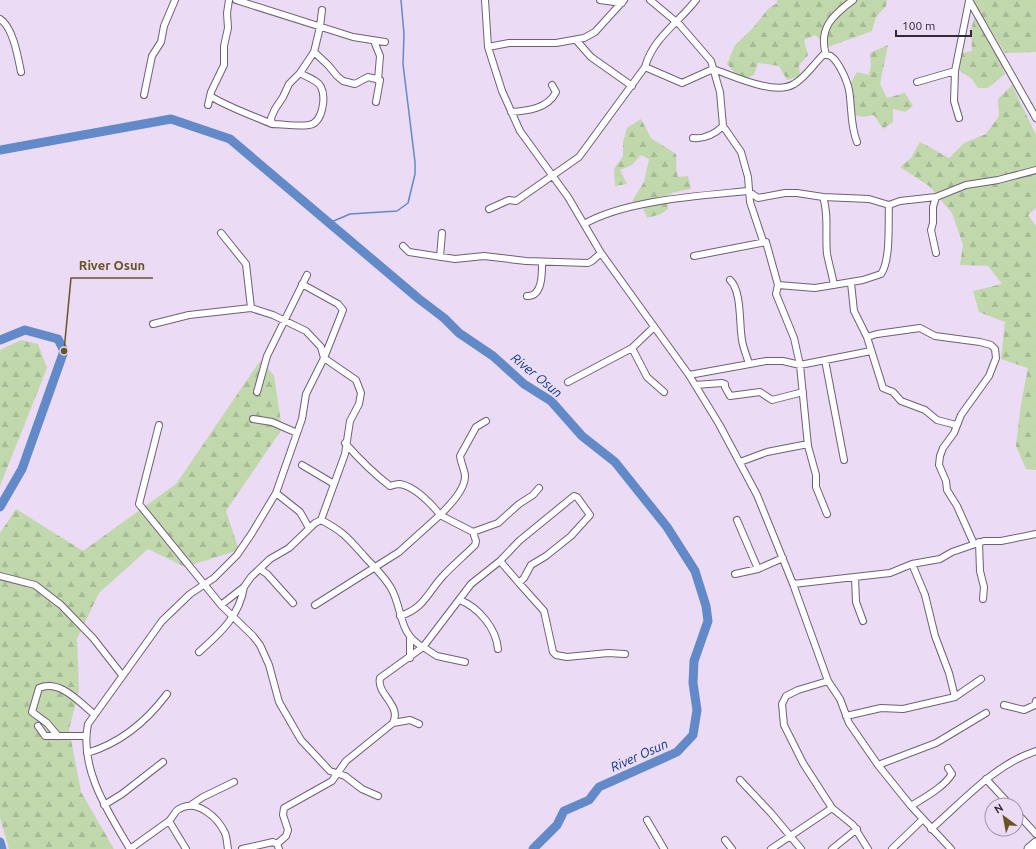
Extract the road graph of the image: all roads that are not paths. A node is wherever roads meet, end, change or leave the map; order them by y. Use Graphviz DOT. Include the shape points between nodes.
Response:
graph roads {
  1 [pos="175,0"];
  2 [pos="229,0"];
  3 [pos="236,0"];
  4 [pos="485,0"];
  5 [pos="600,0"];
  6 [pos="650,0"];
  7 [pos="696,0"];
  8 [pos="853,0"];
  9 [pos="969,1"];
  10 [pos="623,2"];
  11 [pos="322,10"];
  12 [pos="0,19"];
  13 [pos="676,22"];
  14 [pos="320,27"];
  15 [pos="576,40"];
  16 [pos="374,41"];
  17 [pos="385,42"];
  18 [pos="488,46"];
  19 [pos="314,52"];
  20 [pos="826,54"];
  21 [pos="645,67"];
  22 [pos="713,69"];
  23 [pos="956,71"];
  24 [pos="21,72"];
  25 [pos="300,73"];
  26 [pos="378,80"];
  27 [pos="917,82"];
  28 [pos="552,85"];
  29 [pos="632,86"];
  30 [pos="144,95"];
  31 [pos="210,96"];
  32 [pos="376,102"];
  33 [pos="208,105"];
  34 [pos="511,112"];
  35 [pos="959,118"];
  36 [pos="1036,118"];
  37 [pos="272,124"];
  38 [pos="723,126"];
  39 [pos="694,138"];
  40 [pos="857,142"];
  41 [pos="1036,170"];
  42 [pos="551,175"];
  43 [pos="748,191"];
  44 [pos="936,196"];
  45 [pos="822,197"];
  46 [pos="890,205"];
  47 [pos="489,208"];
  48 [pos="584,224"];
  49 [pos="221,233"];
  50 [pos="442,233"];
  51 [pos="766,242"];
  52 [pos="403,246"];
  53 [pos="601,253"];
  54 [pos="936,253"];
  55 [pos="440,256"];
  56 [pos="694,256"];
  57 [pos="542,262"];
  58 [pos="307,275"];
  59 [pos="730,280"];
  60 [pos="851,283"];
  61 [pos="302,284"];
  62 [pos="778,285"];
  63 [pos="834,285"];
  64 [pos="527,296"];
  65 [pos="251,308"];
  66 [pos="286,320"];
  67 [pos="153,324"];
  68 [pos="654,327"];
  69 [pos="867,337"];
  70 [pos="632,348"];
  71 [pos="871,351"];
  72 [pos="324,358"];
  73 [pos="825,360"];
  74 [pos="749,364"];
  75 [pos="800,365"];
  76 [pos="689,375"];
  77 [pos="568,382"];
  78 [pos="695,386"];
  79 [pos="257,392"];
  80 [pos="664,392"];
  81 [pos="803,392"];
  82 [pos="253,419"];
  83 [pos="486,421"];
  84 [pos="159,425"];
  85 [pos="956,425"];
  86 [pos="297,433"];
  87 [pos="345,443"];
  88 [pos="808,444"];
  89 [pos="844,460"];
  90 [pos="740,462"];
  91 [pos="302,465"];
  92 [pos="334,484"];
  93 [pos="539,488"];
  94 [pos="276,493"];
  95 [pos="827,514"];
  96 [pos="440,515"];
  97 [pos="321,520"];
  98 [pos="737,520"];
  99 [pos="309,528"];
  100 [pos="474,532"];
  101 [pos="1036,534"];
  102 [pos="976,543"];
  103 [pos="783,558"];
  104 [pos="500,561"];
  105 [pos="912,564"];
  106 [pos="374,566"];
  107 [pos="260,569"];
  108 [pos="758,569"];
  109 [pos="735,574"];
  110 [pos="0,576"];
  111 [pos="855,577"];
  112 [pos="205,584"];
  113 [pos="519,584"];
  114 [pos="793,584"];
  115 [pos="244,587"];
  116 [pos="983,599"];
  117 [pos="460,600"];
  118 [pos="293,603"];
  119 [pos="221,604"];
  120 [pos="315,605"];
  121 [pos="233,616"];
  122 [pos="400,616"];
  123 [pos="863,621"];
  124 [pos="410,638"];
  125 [pos="423,647"];
  126 [pos="498,649"];
  127 [pos="199,652"];
  128 [pos="625,654"];
  129 [pos="410,658"];
  130 [pos="465,662"];
  131 [pos="122,675"];
  132 [pos="981,680"];
  133 [pos="828,681"];
  134 [pos="167,694"];
  135 [pos="955,697"];
  136 [pos="1036,701"];
  137 [pos="1004,705"];
  138 [pos="986,713"];
  139 [pos="94,714"];
  140 [pos="846,716"];
  141 [pos="393,723"];
  142 [pos="419,724"];
  143 [pos="38,726"];
  144 [pos="58,736"];
  145 [pos="86,736"];
  146 [pos="1036,751"];
  147 [pos="87,753"];
  148 [pos="163,762"];
  149 [pos="878,765"];
  150 [pos="948,768"];
  151 [pos="337,774"];
  152 [pos="986,779"];
  153 [pos="740,780"];
  154 [pos="234,782"];
  155 [pos="378,796"];
  156 [pos="1003,797"];
  157 [pos="828,801"];
  158 [pos="104,805"];
  159 [pos="191,805"];
  160 [pos="911,806"];
  161 [pos="832,808"];
  162 [pos="820,814"];
  163 [pos="922,819"];
  164 [pos="647,820"];
  165 [pos="169,821"];
  166 [pos="1024,821"];
  167 [pos="856,829"];
  168 [pos="931,829"];
  169 [pos="1036,834"];
  170 [pos="790,836"];
  171 [pos="124,840"];
  172 [pos="725,840"];
  173 [pos="138,841"];
  174 [pos="1036,843"];
  175 [pos="278,846"];
  176 [pos="130,849"];
  177 [pos="186,849"];
  178 [pos="228,849"];
  179 [pos="242,849"];
  180 [pos="664,849"];
  181 [pos="732,849"];
  182 [pos="771,849"];
  183 [pos="800,849"];
  184 [pos="832,849"];
  185 [pos="868,849"];
  186 [pos="892,849"];
  187 [pos="951,849"];
  188 [pos="1029,849"];
  1 -- 30 [label="street" via="164,26 161,42 152,56"];
  2 -- 31 [label="street" via="224,65"];
  3 -- 14 [label="street"];
  4 -- 18 [label="street"];
  5 -- 10 [label="street"];
  6 -- 13 [label="street"];
  7 -- 13 [label="street"];
  8 -- 20 [label="street" via="825,28 823,37"];
  9 -- 23 [label="street"];
  9 -- 36 [label="street"];
  10 -- 15 [label="street" via="595,32"];
  11 -- 14 [label="street"];
  12 -- 24 [label="street" via="10,30"];
  13 -- 21 [label="street" via="648,55"];
  13 -- 22 [label="street" via="703,49"];
  14 -- 16 [label="street"];
  14 -- 19 [label="street"];
  15 -- 18 [label="street"];
  15 -- 29 [label="street" via="591,57"];
  16 -- 17 [label="street"];
  16 -- 26 [label="street" via="380,56"];
  18 -- 34 [label="street"];
  19 -- 25 [label="street"];
  19 -- 26 [label="street" via="343,81 355,84 368,77"];
  20 -- 22 [label="street" via="795,84 787,87 777,88 739,79"];
  20 -- 40 [label="street" via="832,56 849,89"];
  21 -- 22 [label="street" via="682,84"];
  21 -- 29 [label="street"];
  22 -- 38 [label="street" via="720,92"];
  23 -- 27 [label="street"];
  23 -- 35 [label="street" via="954,101"];
  25 -- 37 [label="street" via="289,84 284,97 274,109"];
  25 -- 37 [label="street" via="317,82 322,88 323,99 319,118 312,124 297,127"];
  26 -- 32 [label="street" via="381,81"];
  28 -- 34 [label="street" via="555,94 538,108"];
  29 -- 42 [label="street" via="579,157"];
  31 -- 33 [label="street"];
  31 -- 37 [label="street" via="228,107"];
  34 -- 42 [label="street" via="530,147"];
  38 -- 39 [label="street" via="705,137"];
  38 -- 43 [label="street" via="741,152 748,176"];
  41 -- 44 [label="street" via="966,186"];
  42 -- 47 [label="street" via="516,201 509,200"];
  42 -- 48 [label="street"];
  43 -- 45 [label="street" via="758,198 785,193"];
  43 -- 48 [label="street" via="624,208"];
  43 -- 51 [label="street" via="763,241"];
  44 -- 46 [label="street" via="900,201"];
  44 -- 54 [label="street" via="932,207 931,230"];
  45 -- 46 [label="street" via="869,199"];
  45 -- 63 [label="street" via="827,209 827,253"];
  46 -- 60 [label="street" via="889,234 882,272 877,276"];
  48 -- 53 [label="street"];
  49 -- 65 [label="street" via="246,264"];
  50 -- 55 [label="street"];
  51 -- 56 [label="street"];
  51 -- 62 [label="street"];
  52 -- 55 [label="street" via="409,252"];
  53 -- 57 [label="street" via="588,262"];
  53 -- 68 [label="street"];
  55 -- 57 [label="street" via="455,259 484,256"];
  57 -- 64 [label="street" via="540,287 534,294"];
  58 -- 61 [label="street"];
  59 -- 74 [label="street" via="736,292 742,342"];
  60 -- 63 [label="street"];
  60 -- 69 [label="street" via="854,311"];
  61 -- 66 [label="street"];
  61 -- 72 [label="street" via="338,304 343,310"];
  62 -- 63 [label="street" via="815,288"];
  62 -- 75 [label="street" via="776,294 794,338"];
  65 -- 66 [label="street"];
  65 -- 67 [label="street" via="188,315"];
  66 -- 72 [label="street" via="310,334 321,347"];
  66 -- 79 [label="street" via="267,356"];
  68 -- 70 [label="street"];
  68 -- 76 [label="street"];
  69 -- 71 [label="street"];
  69 -- 85 [label="street" via="920,328 935,336 991,345 995,349 996,358 989,376"];
  70 -- 77 [label="street"];
  70 -- 80 [label="street" via="647,377"];
  71 -- 73 [label="street"];
  71 -- 85 [label="street" via="883,388 893,392 901,401 925,410 937,420"];
  72 -- 86 [label="street" via="306,394"];
  72 -- 87 [label="street" via="356,380 360,388 359,404 350,421"];
  73 -- 75 [label="street"];
  73 -- 89 [label="street"];
  74 -- 75 [label="street" via="783,361"];
  74 -- 76 [label="street"];
  75 -- 81 [label="street"];
  76 -- 78 [label="street"];
  78 -- 81 [label="street" via="722,383 725,384 730,396 760,392 772,400"];
  78 -- 90 [label="street"];
  81 -- 88 [label="street"];
  82 -- 86 [label="street" via="272,422"];
  83 -- 96 [label="street" via="476,428 460,456 464,482 449,507"];
  84 -- 112 [label="street" via="139,504"];
  85 -- 102 [label="street" via="940,456 939,465 947,490"];
  86 -- 94 [label="street"];
  87 -- 92 [label="street"];
  87 -- 96 [label="street" via="361,462 390,486 398,484 415,491"];
  88 -- 90 [label="street" via="767,452"];
  88 -- 95 [label="street" via="816,475 816,487"];
  90 -- 103 [label="street" via="757,495"];
  91 -- 92 [label="street"];
  92 -- 97 [label="street"];
  93 -- 100 [label="street" via="498,523"];
  94 -- 99 [label="street" via="300,512"];
  94 -- 112 [label="street" via="237,555"];
  96 -- 100 [label="street"];
  96 -- 106 [label="street" via="399,552"];
  97 -- 99 [label="street"];
  97 -- 106 [label="street" via="345,534"];
  98 -- 108 [label="street"];
  99 -- 107 [label="street" via="290,548 270,559"];
  100 -- 122 [label="street" via="475,545 443,576 418,607"];
  101 -- 102 [label="street"];
  102 -- 105 [label="street" via="940,559"];
  102 -- 116 [label="street" via="984,587"];
  103 -- 108 [label="street"];
  103 -- 114 [label="street"];
  104 -- 113 [label="street"];
  104 -- 113 [label="street" via="511,548 571,498 577,497 590,516 571,536 530,565"];
  104 -- 117 [label="street" via="471,584"];
  105 -- 111 [label="street" via="890,573"];
  105 -- 135 [label="street" via="925,595"];
  106 -- 120 [label="street"];
  106 -- 122 [label="street" via="391,588"];
  107 -- 115 [label="street"];
  107 -- 118 [label="street"];
  108 -- 109 [label="street"];
  110 -- 131 [label="street" via="34,585 61,605 93,638"];
  111 -- 114 [label="street"];
  111 -- 123 [label="street" via="856,602"];
  112 -- 119 [label="street"];
  112 -- 131 [label="street" via="190,594 162,621"];
  113 -- 128 [label="street" via="544,611 553,652 556,655 567,657"];
  114 -- 133 [label="street"];
  115 -- 119 [label="street"];
  115 -- 121 [label="street"];
  117 -- 125 [label="street"];
  117 -- 126 [label="street" via="473,607 484,618 496,634"];
  119 -- 121 [label="street"];
  121 -- 127 [label="street" via="230,623"];
  121 -- 151 [label="street" via="253,636 265,654 279,702 301,740 324,767"];
  122 -- 124 [label="street"];
  124 -- 125 [label="street"];
  124 -- 129 [label="street"];
  125 -- 129 [label="street"];
  125 -- 130 [label="street" via="437,656"];
  129 -- 141 [label="street" via="383,675 379,682 394,709 396,715"];
  131 -- 139 [label="street"];
  132 -- 135 [label="street"];
  133 -- 140 [label="street" via="840,699"];
  133 -- 157 [label="street" via="798,690 786,696 782,704 784,725 803,763"];
  134 -- 147 [label="street" via="125,737"];
  135 -- 140 [label="street" via="903,709 881,708"];
  136 -- 137 [label="street" via="1035,705 1024,710"];
  138 -- 149 [label="street" via="936,743"];
  139 -- 144 [label="street" via="62,688 38,688 32,712 47,723"];
  139 -- 145 [label="street" via="88,724"];
  140 -- 149 [label="street" via="848,723"];
  141 -- 142 [label="street" via="410,720"];
  141 -- 151 [label="street" via="346,761"];
  143 -- 144 [label="street" via="45,736"];
  144 -- 145 [label="street"];
  145 -- 147 [label="street"];
  146 -- 152 [label="street" via="1010,761"];
  147 -- 158 [label="street"];
  148 -- 158 [label="street"];
  149 -- 160 [label="street"];
  150 -- 160 [label="street" via="952,774 949,779"];
  151 -- 155 [label="street"];
  151 -- 175 [label="street" via="332,781 284,808 283,815 288,830"];
  152 -- 156 [label="street"];
  152 -- 168 [label="street"];
  153 -- 170 [label="street"];
  154 -- 159 [label="street"];
  157 -- 161 [label="street"];
  157 -- 162 [label="street"];
  158 -- 171 [label="street"];
  159 -- 165 [label="street" via="178,809"];
  159 -- 178 [label="street" via="204,810 213,818 225,835"];
  160 -- 163 [label="street"];
  161 -- 162 [label="street"];
  161 -- 167 [label="street"];
  162 -- 170 [label="street"];
  163 -- 168 [label="street"];
  163 -- 186 [label="street"];
  164 -- 180 [label="street"];
  165 -- 173 [label="street"];
  165 -- 177 [label="street"];
  166 -- 169 [label="street"];
  167 -- 184 [label="street"];
  167 -- 185 [label="street"];
  168 -- 187 [label="street"];
  170 -- 182 [label="street"];
  170 -- 183 [label="street"];
  171 -- 173 [label="street"];
  171 -- 176 [label="street"];
  172 -- 181 [label="street"];
  173 -- 176 [label="street"];
  174 -- 188 [label="highway"];
  175 -- 179 [label="street" via="273,842"];
}
